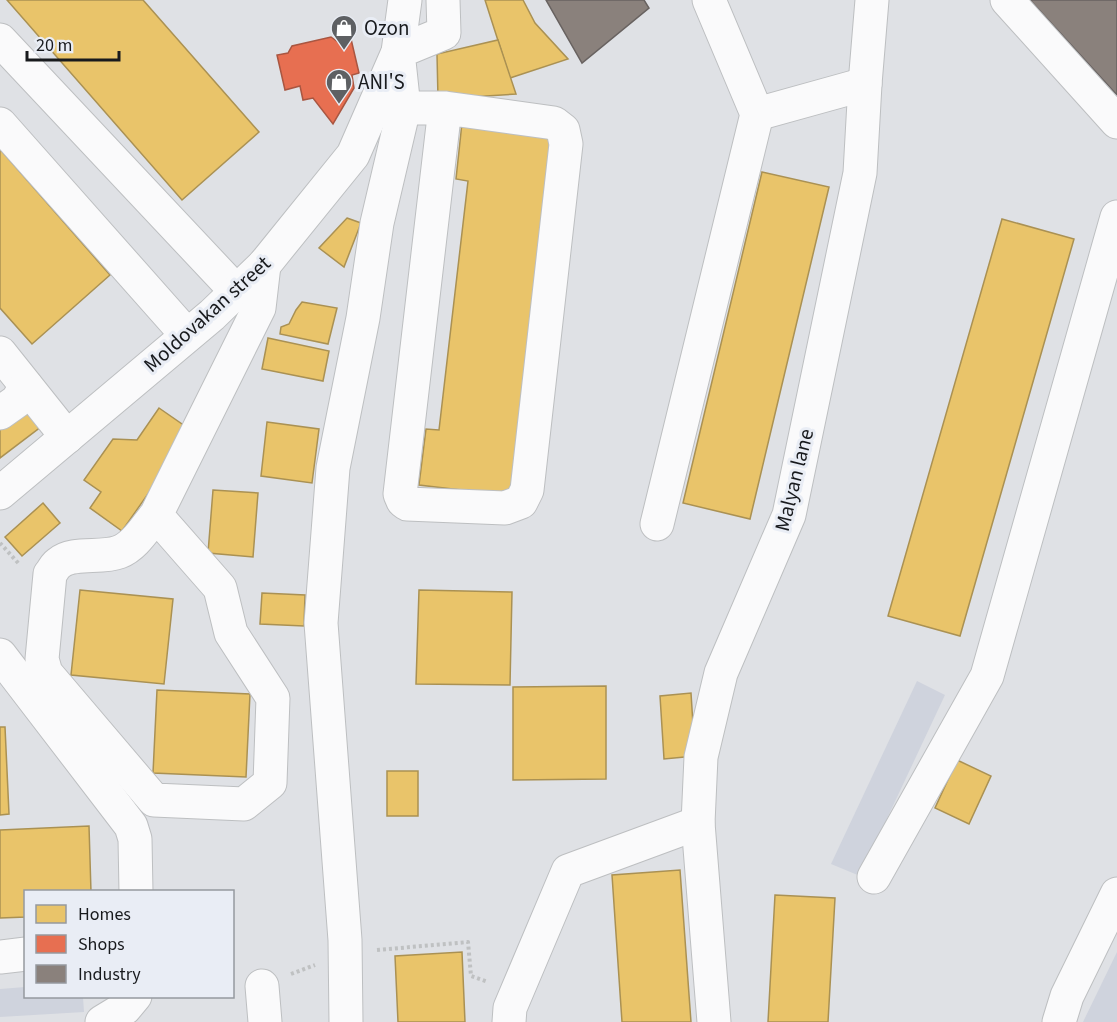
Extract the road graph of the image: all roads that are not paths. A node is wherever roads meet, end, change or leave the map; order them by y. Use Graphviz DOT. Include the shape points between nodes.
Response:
graph roads {
  1 [pos="405,0"];
  2 [pos="443,0"];
  3 [pos="708,0"];
  4 [pos="873,0"];
  5 [pos="1006,0"];
  6 [pos="0,40"];
  7 [pos="398,52"];
  8 [pos="865,84"];
  9 [pos="404,108"];
  10 [pos="445,108"];
  11 [pos="757,114"];
  12 [pos="1117,122"];
  13 [pos="0,124"];
  14 [pos="1117,217"];
  15 [pos="264,265"];
  16 [pos="236,291"];
  17 [pos="187,335"];
  18 [pos="0,353"];
  19 [pos="26,386"];
  20 [pos="0,413"];
  21 [pos="67,437"];
  22 [pos="0,493"];
  23 [pos="156,515"];
  24 [pos="657,524"];
  25 [pos="0,655"];
  26 [pos="698,823"];
  27 [pos="874,877"];
  28 [pos="136,890"];
  29 [pos="1117,894"];
  30 [pos="24,954"];
  31 [pos="0,957"];
  32 [pos="262,986"];
  33 [pos="133,998"];
  34 [pos="102,1022"];
  35 [pos="265,1022"];
  36 [pos="345,1022"];
  37 [pos="509,1022"];
  38 [pos="714,1022"];
  39 [pos="1059,1022"];
  1 -- 7 [label="street, Moldovakan street"];
  2 -- 7 [label="street" via="444,33"];
  3 -- 11 [label="street"];
  4 -- 8 [label="street, Malyan lane"];
  5 -- 12 [label="street"];
  6 -- 16 [label="street"];
  7 -- 9 [label="street"];
  7 -- 15 [label="street, Moldovakan street" via="353,155"];
  8 -- 11 [label="street"];
  8 -- 26 [label="street, Malyan lane" via="861,173 789,515 721,673 701,757"];
  9 -- 10 [label="street"];
  9 -- 36 [label="street" via="377,223 363,318 333,468 321,623 345,940"];
  10 -- 10 [label="street" via="400,494 407,504 506,508 521,502 527,490 566,144 563,130 554,123"];
  11 -- 24 [label="street"];
  13 -- 17 [label="street"];
  14 -- 27 [label="street" via="987,676"];
  15 -- 16 [label="street, Moldovakan street"];
  15 -- 23 [label="street" via="259,309"];
  16 -- 17 [label="street, Moldovakan street"];
  17 -- 21 [label="street, Moldovakan street"];
  18 -- 19 [label="street"];
  19 -- 20 [label="street" via="17,401"];
  19 -- 21 [label="street"];
  21 -- 22 [label="street, Moldovakan street"];
  23 -- 23 [label="street" via="133,543 120,552 57,563 51,574 42,659 46,673 154,800 244,804 270,783 273,698 231,633 220,588"];
  25 -- 28 [label="street" via="131,826"];
  26 -- 37 [label="street" via="568,870 510,1008"];
  26 -- 38 [label="street, Malyan lane"];
  29 -- 39 [label="street" via="1067,996"];
  30 -- 31 [label="street"];
  32 -- 35 [label="street"];
  33 -- 34 [label="street"];
}
